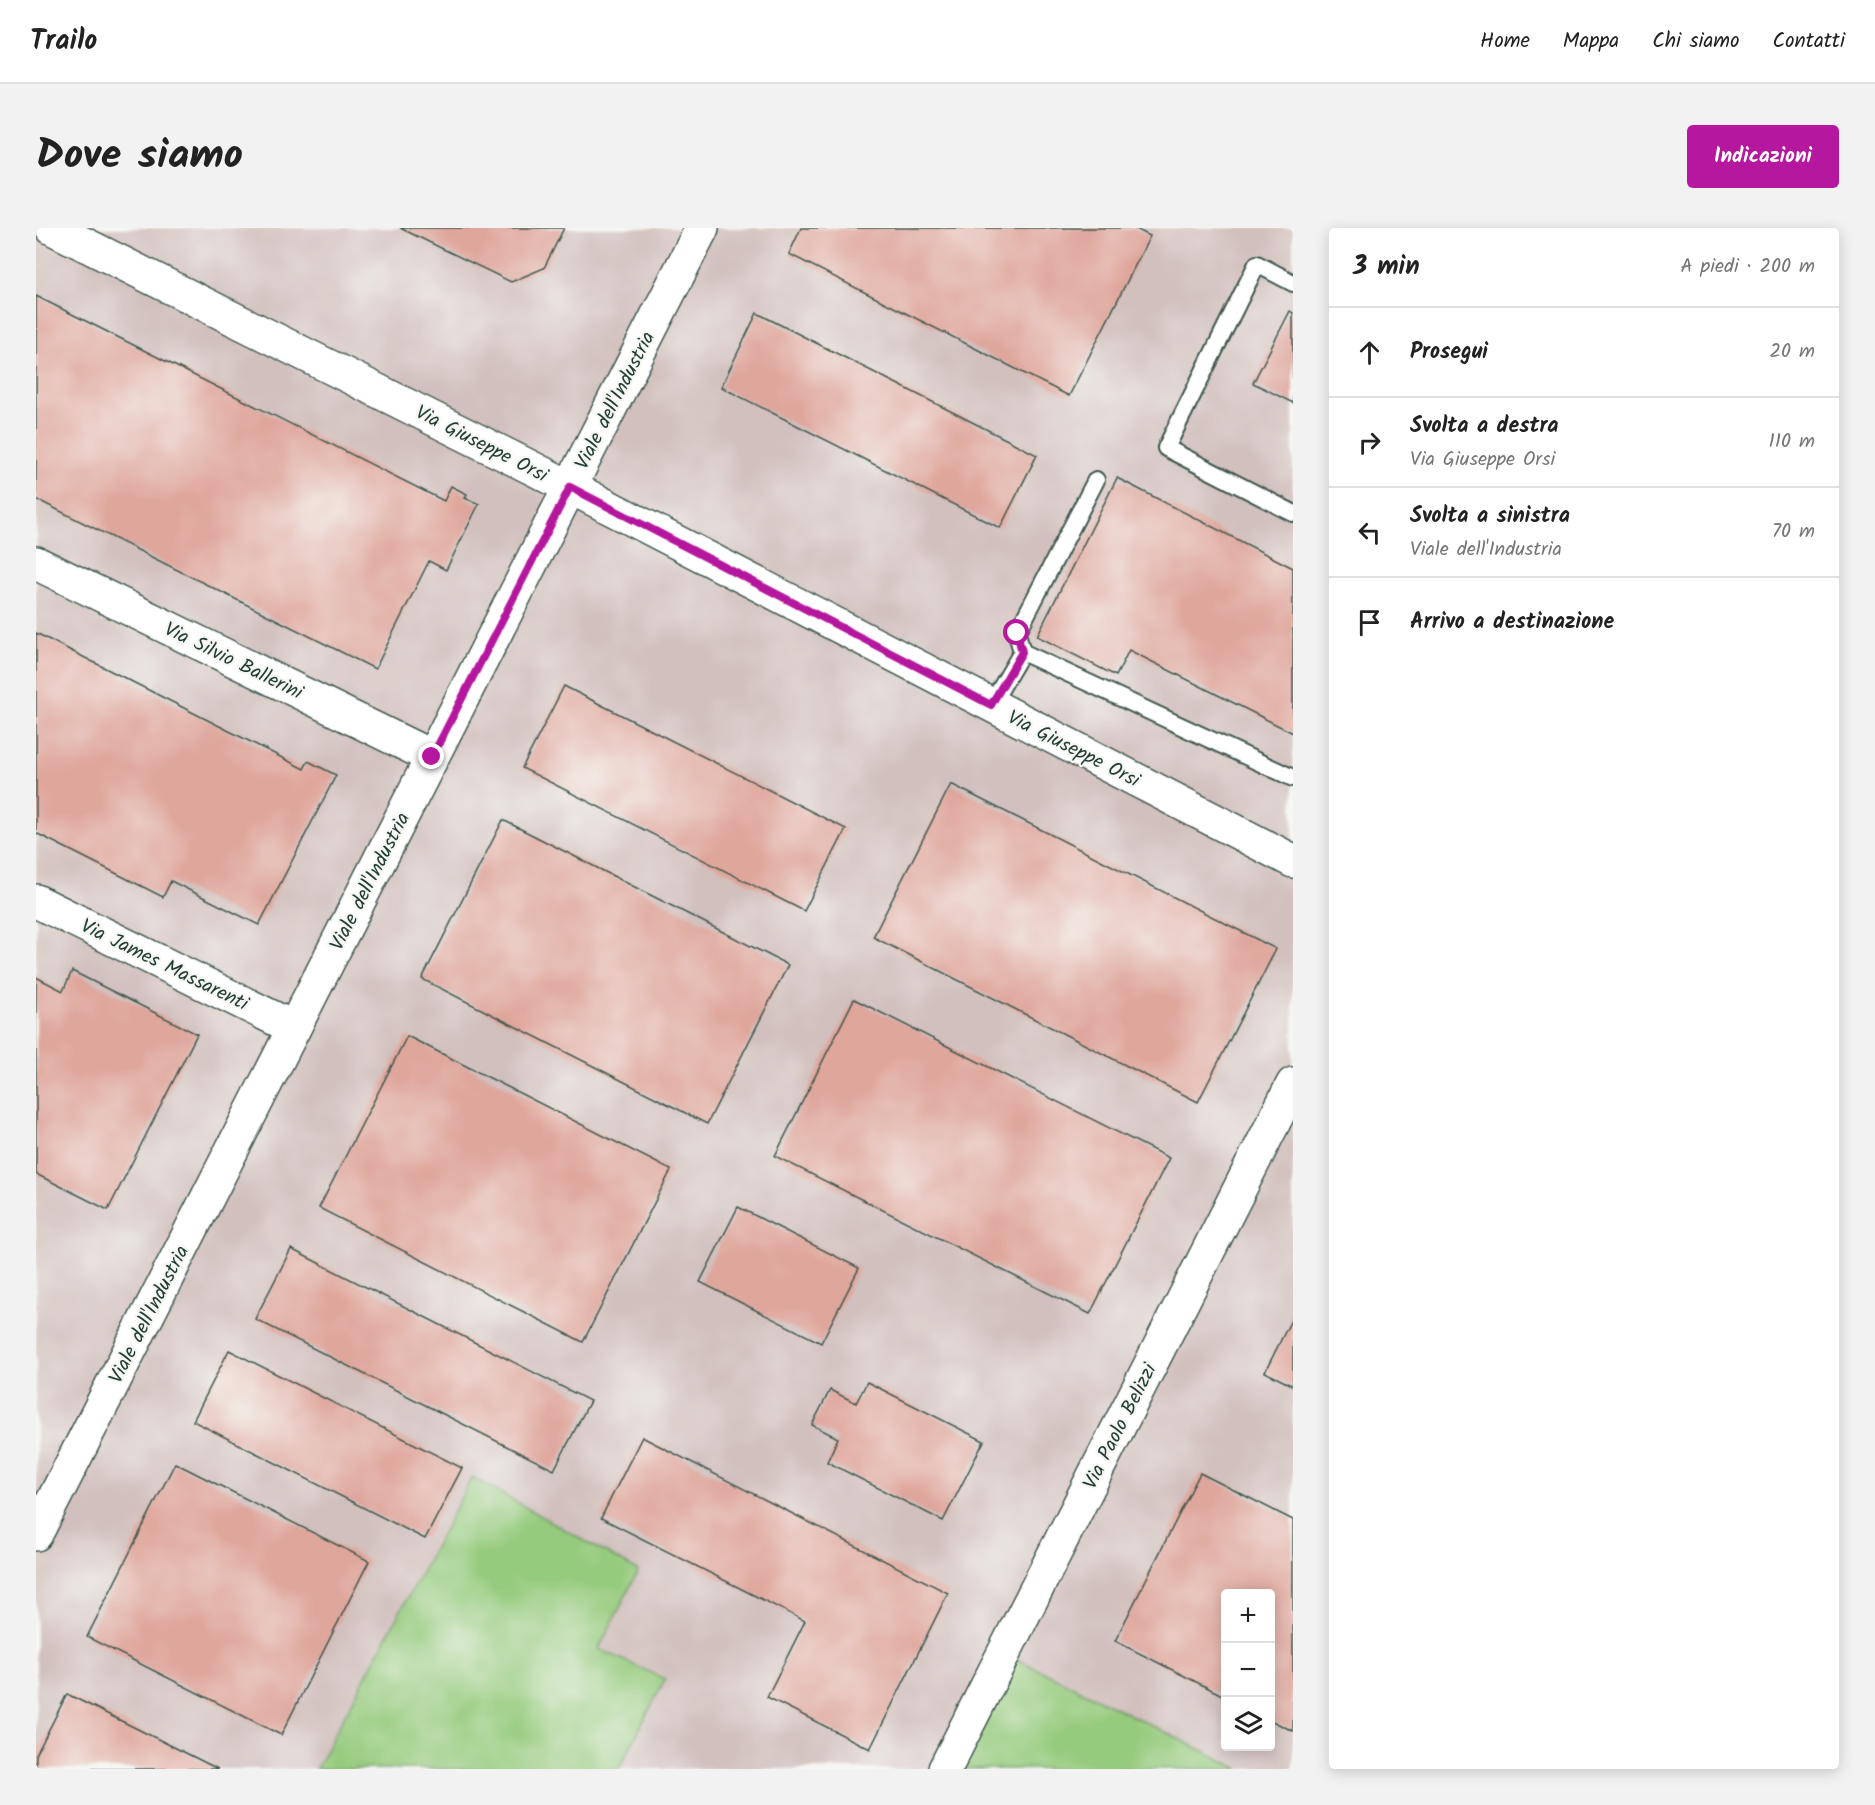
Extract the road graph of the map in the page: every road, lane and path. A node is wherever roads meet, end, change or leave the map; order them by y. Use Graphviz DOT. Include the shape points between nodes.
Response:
graph roads {
  1 [pos="52,228"];
  2 [pos="702,228"];
  3 [pos="1293,283"];
  4 [pos="1096,480"];
  5 [pos="570,487"];
  6 [pos="1293,513"];
  7 [pos="36,563"];
  8 [pos="1022,652"];
  9 [pos="991,705"];
  10 [pos="432,757"];
  11 [pos="1293,778"];
  12 [pos="1293,861"];
  13 [pos="36,901"];
  14 [pos="294,1028"];
  15 [pos="1293,1084"];
  16 [pos="36,1534"];
  17 [pos="945,1769"];
  1 -- 5 [label="street, Via Giuseppe Orsi"];
  2 -- 5 [label="street, Viale dell'Industria"];
  3 -- 6 [label="lane" via="1257,264 1166,448"];
  4 -- 8 [label="lane" via="1017,633"];
  5 -- 9 [label="street, Via Giuseppe Orsi"];
  5 -- 10 [label="street, Viale dell'Industria"];
  7 -- 10 [label="street, Via Silvio Ballerini"];
  8 -- 9 [label="lane"];
  8 -- 11 [label="lane"];
  9 -- 12 [label="street, Via Giuseppe Orsi"];
  10 -- 14 [label="street, Viale dell'Industria"];
  13 -- 14 [label="street, Via James Massarenti"];
  14 -- 16 [label="street, Viale dell'Industria"];
  15 -- 17 [label="street, Via Paolo Belizzi"];
}
